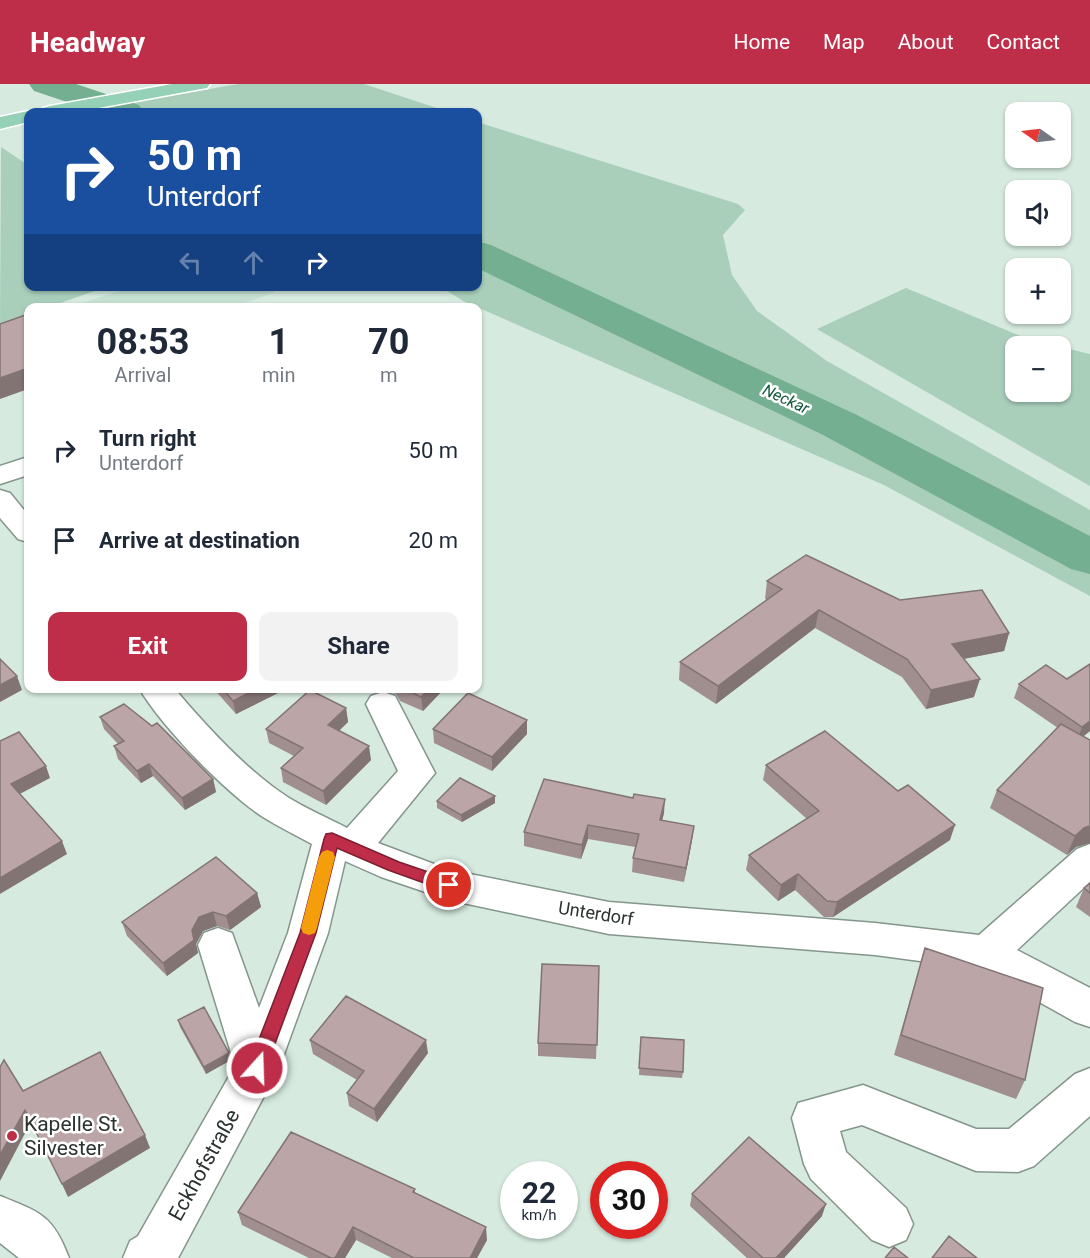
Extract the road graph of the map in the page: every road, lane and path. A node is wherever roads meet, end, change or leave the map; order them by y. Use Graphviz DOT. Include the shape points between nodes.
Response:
graph roads {
  1 [pos="201,84"];
  2 [pos="72,108"];
  3 [pos="24,118"];
  4 [pos="0,123"];
  5 [pos="24,467"];
  6 [pos="0,476"];
  7 [pos="0,499"];
  8 [pos="24,528"];
  9 [pos="159,693"];
  10 [pos="383,704"];
  11 [pos="342,843"];
  12 [pos="1090,859"];
  13 [pos="218,945"];
  14 [pos="987,953"];
  15 [pos="1090,1009"];
  16 [pos="257,1068"];
  17 [pos="1090,1088"];
  18 [pos="0,1219"];
  19 [pos="889,1224"];
  20 [pos="158,1256"];
  21 [pos="45,1258"];
  1 -- 2 [label="main road"];
  3 -- 4 [label="main road"];
  5 -- 6 [label="street"];
  7 -- 8 [label="street"];
  9 -- 11 [label="street, Unterdorf" via="229,769 274,807"];
  10 -- 11 [label="street" via="417,773"];
  11 -- 14 [label="street, Unterdorf" via="449,885 609,918 875,939"];
  11 -- 16 [label="street, Eckhofstraße"];
  12 -- 14 [label="street"];
  13 -- 16 [label="street"];
  14 -- 15 [label="street, Unterdorf"];
  16 -- 20 [label="street, Eckhofstraße"];
  17 -- 19 [label="street" via="1018,1151 976,1150 863,1105 814,1118 827,1164"];
  18 -- 21 [label="street" via="25,1230 39,1242"];
}
